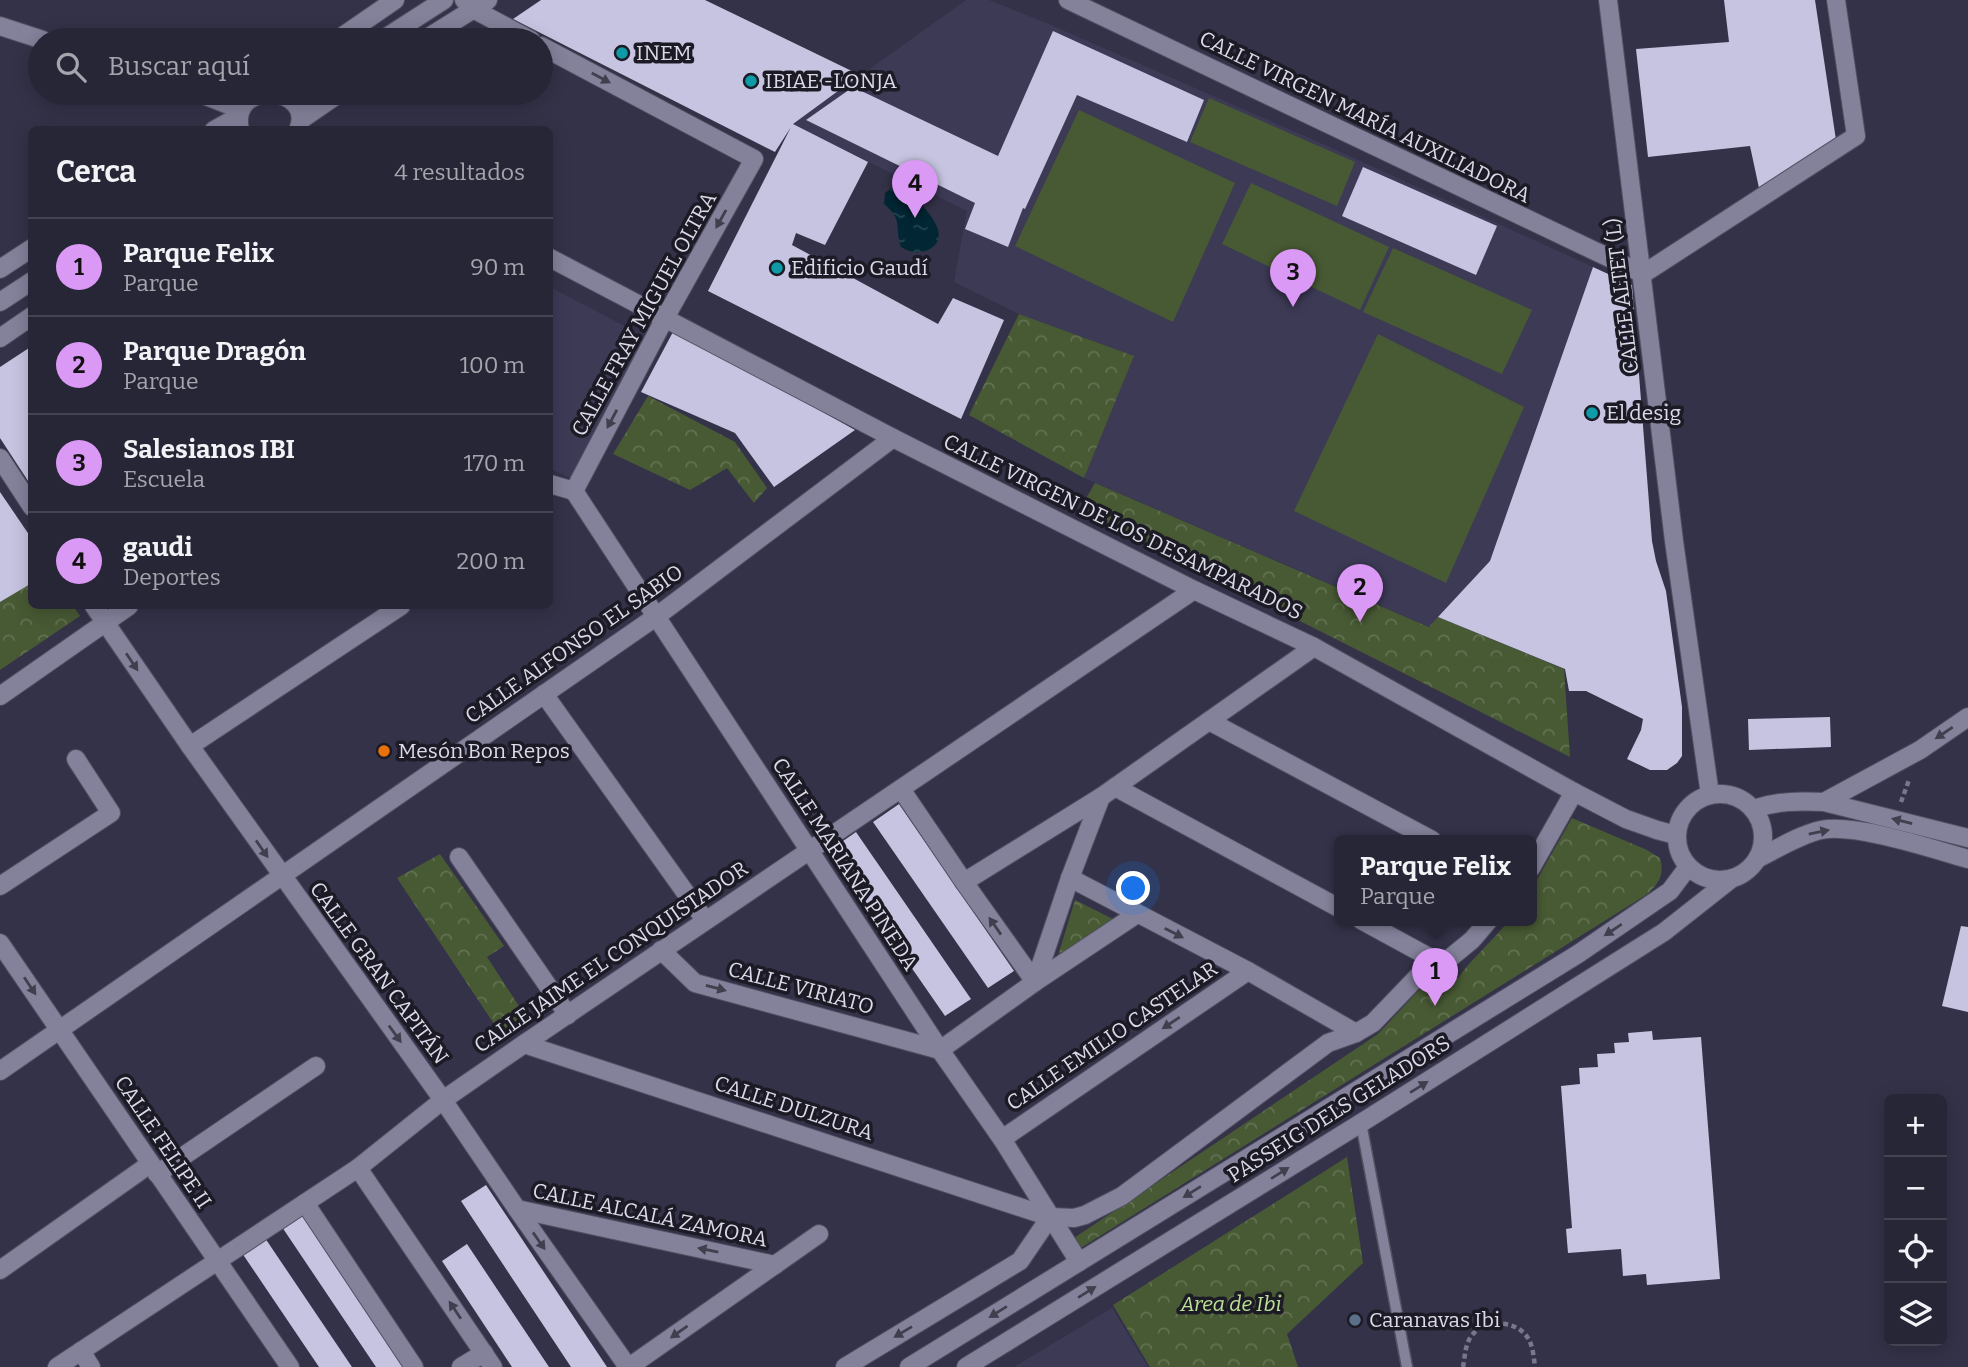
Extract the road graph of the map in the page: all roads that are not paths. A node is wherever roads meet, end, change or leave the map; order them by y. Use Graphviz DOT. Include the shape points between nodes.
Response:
graph roads {
  1 [pos="395,0"];
  2 [pos="444,0"];
  3 [pos="1068,0"];
  4 [pos="1608,0"];
  5 [pos="1836,0"];
  6 [pos="475,3"];
  7 [pos="0,26"];
  8 [pos="354,28"];
  9 [pos="401,28"];
  10 [pos="441,28"];
  11 [pos="513,28"];
  12 [pos="28,35"];
  13 [pos="553,52"];
  14 [pos="217,105"];
  15 [pos="298,105"];
  16 [pos="326,105"];
  17 [pos="240,119"];
  18 [pos="223,126"];
  19 [pos="300,126"];
  20 [pos="301,126"];
  21 [pos="28,251"];
  22 [pos="553,260"];
  23 [pos="0,269"];
  24 [pos="1643,274"];
  25 [pos="28,284"];
  26 [pos="0,302"];
  27 [pos="665,318"];
  28 [pos="28,319"];
  29 [pos="0,338"];
  30 [pos="893,438"];
  31 [pos="0,458"];
  32 [pos="553,485"];
  33 [pos="574,491"];
  34 [pos="28,501"];
  35 [pos="1194,590"];
  36 [pos="96,609"];
  37 [pos="124,609"];
  38 [pos="396,609"];
  39 [pos="657,616"];
  40 [pos="105,622"];
  41 [pos="1314,647"];
  42 [pos="544,694"];
  43 [pos="0,696"];
  44 [pos="1968,717"];
  45 [pos="1209,721"];
  46 [pos="190,746"];
  47 [pos="76,759"];
  48 [pos="901,789"];
  49 [pos="1108,792"];
  50 [pos="1574,792"];
  51 [pos="1710,795"];
  52 [pos="1824,803"];
  53 [pos="1753,809"];
  54 [pos="1423,835"];
  55 [pos="1676,835"];
  56 [pos="1968,838"];
  57 [pos="809,850"];
  58 [pos="459,857"];
  59 [pos="1537,857"];
  60 [pos="1757,859"];
  61 [pos="1968,859"];
  62 [pos="1688,867"];
  63 [pos="281,876"];
  64 [pos="1070,878"];
  65 [pos="1730,880"];
  66 [pos="964,882"];
  67 [pos="0,886"];
  68 [pos="1334,905"];
  69 [pos="1137,914"];
  70 [pos="705,920"];
  71 [pos="1372,926"];
  72 [pos="1484,926"];
  73 [pos="0,943"];
  74 [pos="661,950"];
  75 [pos="1438,962"];
  76 [pos="1248,971"];
  77 [pos="1035,982"];
  78 [pos="568,1015"];
  79 [pos="59,1030"];
  80 [pos="1356,1033"];
  81 [pos="524,1044"];
  82 [pos="940,1050"];
  83 [pos="316,1066"];
  84 [pos="0,1071"];
  85 [pos="443,1100"];
  86 [pos="1361,1123"];
  87 [pos="1002,1139"];
  88 [pos="358,1168"];
  89 [pos="154,1169"];
  90 [pos="305,1203"];
  91 [pos="517,1209"];
  92 [pos="1050,1217"];
  93 [pos="819,1234"];
  94 [pos="217,1261"];
  95 [pos="1079,1262"];
  96 [pos="775,1265"];
  97 [pos="0,1270"];
  98 [pos="81,1351"];
  99 [pos="488,1360"];
  100 [pos="57,1367"];
  101 [pos="91,1367"];
  102 [pos="290,1367"];
  103 [pos="414,1367"];
  104 [pos="461,1367"];
  105 [pos="628,1367"];
  106 [pos="845,1367"];
  107 [pos="909,1367"];
  108 [pos="966,1367"];
  109 [pos="1407,1367"];
  1 -- 8 [label="street"];
  2 -- 9 [label="street"];
  3 -- 24 [label="street, CALLE VIRGEN MARÍA AUXILIADORA"];
  4 -- 24 [label="street, CALLE ALTET (L)"];
  5 -- 24 [label="street" via="1856,136"];
  6 -- 10 [label="street"];
  6 -- 11 [label="street"];
  7 -- 12 [label="street"];
  13 -- 27 [label="street, CALLE FRAY MIGUEL OLTRA, one-way" via="754,159"];
  14 -- 17 [label="street"];
  15 -- 19 [label="street"];
  16 -- 20 [label="street"];
  17 -- 18 [label="street"];
  21 -- 23 [label="street"];
  22 -- 27 [label="street, CALLE VIRGEN DE LOS DESAMPARADOS"];
  24 -- 51 [label="street, CALLE ALTET (L)"];
  25 -- 26 [label="street"];
  27 -- 30 [label="street, CALLE VIRGEN DE LOS DESAMPARADOS"];
  27 -- 33 [label="street, CALLE FRAY MIGUEL OLTRA, one-way"];
  28 -- 29 [label="street"];
  30 -- 35 [label="street, CALLE VIRGEN DE LOS DESAMPARADOS"];
  30 -- 39 [label="street, CALLE ALFONSO EL SABIO"];
  31 -- 34 [label="street"];
  32 -- 33 [label="street"];
  33 -- 39 [label="street, CALLE MARIANA PINEDA"];
  35 -- 41 [label="street, CALLE VIRGEN DE LOS DESAMPARADOS"];
  35 -- 48 [label="street, CALLE JAIME EL CONQUISTADOR"];
  36 -- 40 [label="street, CALLE GRAN CAPITÁN"];
  37 -- 40 [label="street"];
  38 -- 46 [label="street"];
  39 -- 42 [label="street, CALLE ALFONSO EL SABIO"];
  39 -- 57 [label="street, CALLE MARIANA PINEDA"];
  40 -- 43 [label="street"];
  40 -- 46 [label="street, CALLE GRAN CAPITÁN, one-way"];
  41 -- 45 [label="street"];
  41 -- 50 [label="street, CALLE VIRGEN DE LOS DESAMPARADOS"];
  42 -- 63 [label="street, CALLE ALFONSO EL SABIO"];
  42 -- 70 [label="street"];
  44 -- 52 [label="street, one-way" via="1920,750"];
  45 -- 49 [label="street"];
  45 -- 54 [label="street"];
  46 -- 63 [label="street, CALLE GRAN CAPITÁN, one-way"];
  47 -- 67 [label="street" via="111,813"];
  48 -- 57 [label="street, CALLE JAIME EL CONQUISTADOR"];
  48 -- 66 [label="street"];
  49 -- 64 [label="street"];
  49 -- 66 [label="street"];
  49 -- 68 [label="street"];
  50 -- 55 [label="street, CALLE VIRGEN DE LOS DESAMPARADOS" via="1626,819"];
  50 -- 59 [label="street"];
  51 -- 53 [label="street" via="1734,796"];
  51 -- 55 [label="street" via="1683,814"];
  52 -- 53 [label="street" via="1801,801"];
  56 -- 52 [label="street, one-way"];
  53 -- 60 [label="street" via="1764,841"];
  55 -- 62 [label="street"];
  57 -- 70 [label="street, CALLE JAIME EL CONQUISTADOR"];
  57 -- 82 [label="street, CALLE MARIANA PINEDA"];
  58 -- 78 [label="street"];
  60 -- 61 [label="street, one-way" via="1807,834 1834,829"];
  60 -- 65 [label="street" via="1745,874"];
  62 -- 65 [label="street" via="1707,879"];
  62 -- 95 [label="street, one-way" via="1670,891 1578,954"];
  63 -- 79 [label="street, CALLE ALFONSO EL SABIO"];
  63 -- 85 [label="street, CALLE GRAN CAPITÁN, one-way"];
  64 -- 69 [label="street"];
  64 -- 77 [label="street"];
  86 -- 65 [label="street, PASSEIG DELS GELADORS, one-way" via="1664,932"];
  77 -- 66 [label="street, one-way"];
  69 -- 76 [label="street, one-way"];
  69 -- 77 [label="street"];
  70 -- 74 [label="street, CALLE JAIME EL CONQUISTADOR"];
  71 -- 75 [label="street"];
  72 -- 75 [label="street" via="1450,958"];
  73 -- 79 [label="street, CALLE FELIPE II, one-way"];
  74 -- 78 [label="street, CALLE JAIME EL CONQUISTADOR"];
  74 -- 82 [label="street, CALLE VIRIATO, one-way" via="695,983"];
  75 -- 80 [label="street" via="1425,969 1373,1023"];
  76 -- 80 [label="street"];
  76 -- 87 [label="street, CALLE EMILIO CASTELAR, one-way"];
  77 -- 82 [label="street"];
  78 -- 81 [label="street, CALLE JAIME EL CONQUISTADOR"];
  79 -- 84 [label="street, CALLE ALFONSO EL SABIO"];
  79 -- 89 [label="street, CALLE FELIPE II"];
  80 -- 92 [label="street" via="1328,1043 1122,1196 1085,1215"];
  81 -- 85 [label="street, CALLE JAIME EL CONQUISTADOR"];
  81 -- 92 [label="street, CALLE DULZURA"];
  82 -- 87 [label="street, CALLE MARIANA PINEDA"];
  83 -- 89 [label="street"];
  85 -- 88 [label="street, CALLE JAIME EL CONQUISTADOR"];
  85 -- 91 [label="street, CALLE GRAN CAPITÁN"];
  108 -- 86 [label="street, PASSEIG DELS GELADORS, one-way"];
  86 -- 109 [label="lane"];
  87 -- 92 [label="street, CALLE MARIANA PINEDA"];
  88 -- 90 [label="street, CALLE JAIME EL CONQUISTADOR"];
  99 -- 88 [label="street, one-way"];
  89 -- 94 [label="street, CALLE FELIPE II"];
  89 -- 97 [label="street"];
  90 -- 94 [label="street, CALLE JAIME EL CONQUISTADOR"];
  90 -- 103 [label="street"];
  96 -- 91 [label="street, CALLE ALCALÁ ZAMORA, one-way"];
  91 -- 105 [label="street, CALLE GRAN CAPITÁN, one-way"];
  92 -- 95 [label="street, CALLE MARIANA PINEDA"];
  92 -- 106 [label="street, one-way" via="1020,1261"];
  93 -- 96 [label="street"];
  94 -- 98 [label="street, CALLE JAIME EL CONQUISTADOR"];
  94 -- 102 [label="street, CALLE FELIPE II"];
  95 -- 107 [label="street, one-way"];
  96 -- 105 [label="street, one-way"];
  98 -- 100 [label="street, CALLE JAIME EL CONQUISTADOR"];
  98 -- 101 [label="street"];
  99 -- 104 [label="street"];
}
